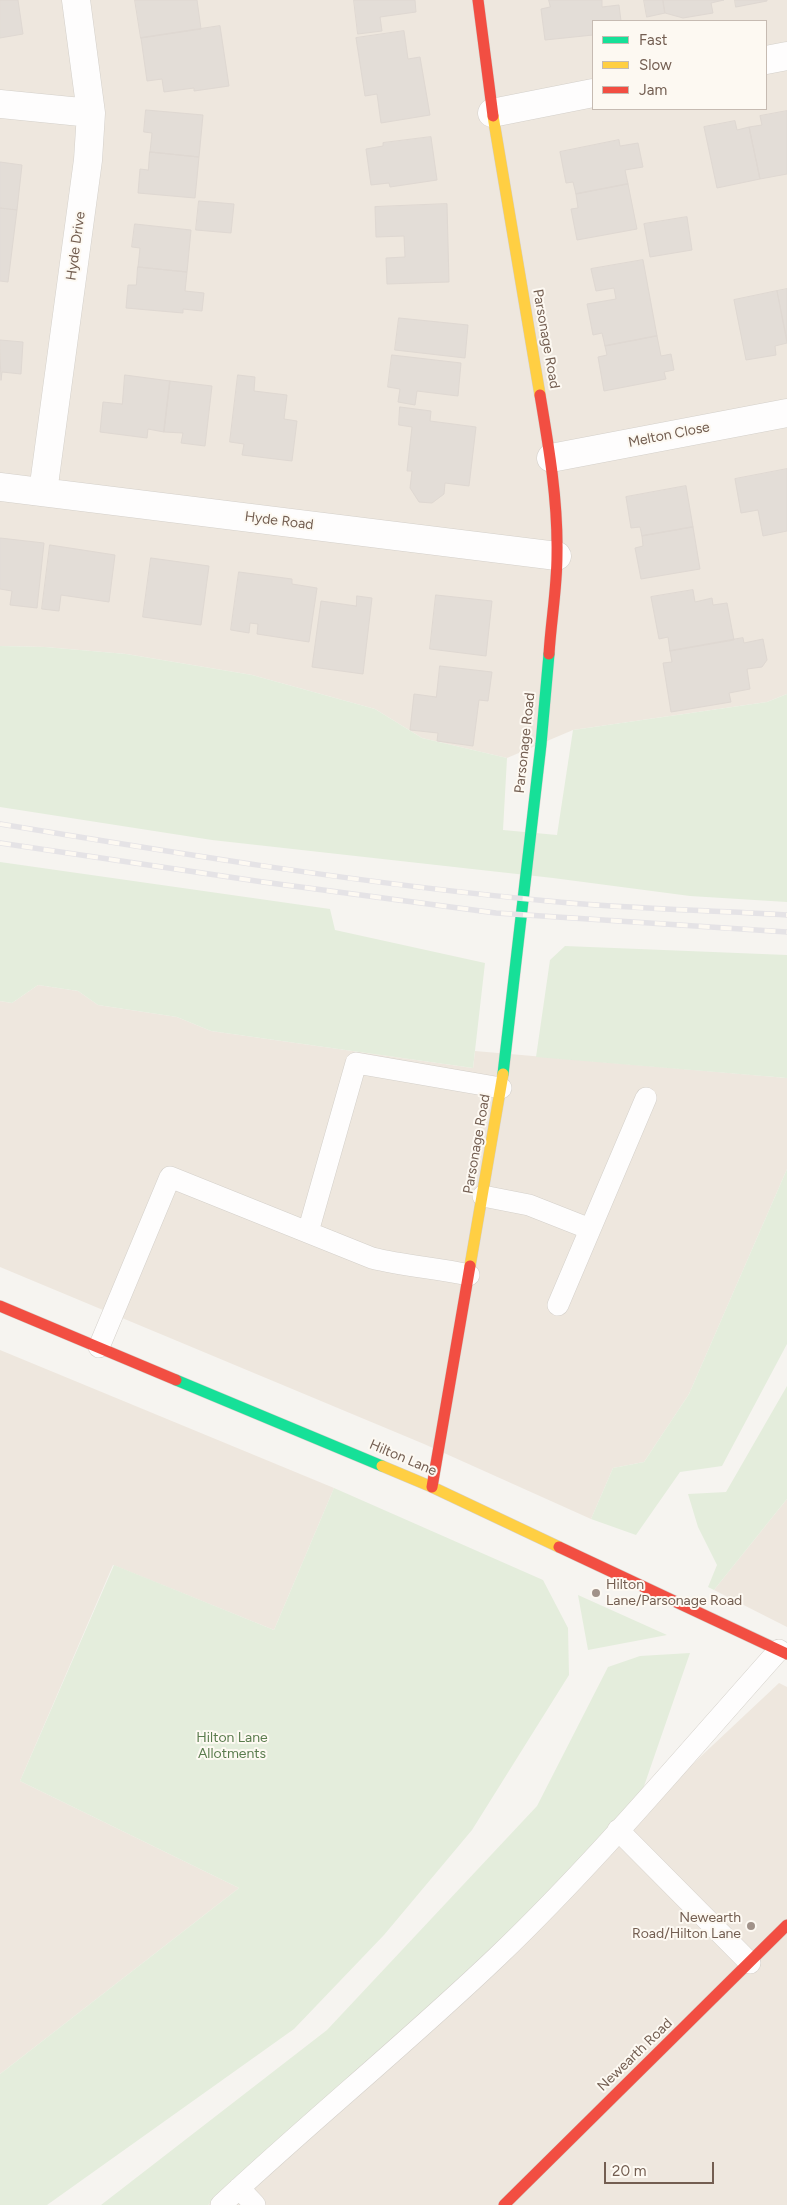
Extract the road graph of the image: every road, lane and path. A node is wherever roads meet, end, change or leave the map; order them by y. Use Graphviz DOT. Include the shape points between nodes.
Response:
graph roads {
  1 [pos="76,0"];
  2 [pos="478,0"];
  3 [pos="787,56"];
  4 [pos="767,60"];
  5 [pos="592,93"];
  6 [pos="0,104"];
  7 [pos="91,113"];
  8 [pos="492,113"];
  9 [pos="787,413"];
  10 [pos="551,458"];
  11 [pos="0,487"];
  12 [pos="43,492"];
  13 [pos="557,556"];
  14 [pos="501,1088"];
  15 [pos="646,1098"];
  16 [pos="483,1196"];
  17 [pos="590,1229"];
  18 [pos="308,1232"];
  19 [pos="470,1276"];
  20 [pos="558,1305"];
  21 [pos="0,1306"];
  22 [pos="99,1347"];
  23 [pos="432,1487"];
  24 [pos="783,1652"];
  25 [pos="618,1830"];
  26 [pos="787,1925"];
  27 [pos="750,1964"];
  28 [pos="239,2188"];
  29 [pos="221,2205"];
  30 [pos="255,2205"];
  31 [pos="504,2205"];
  1 -- 7 [label="street, Hyde Drive"];
  2 -- 8 [label="street, Parsonage Road"];
  3 -- 4 [label="street"];
  5 -- 8 [label="street"];
  6 -- 7 [label="street"];
  7 -- 12 [label="street, Hyde Drive" via="88,160"];
  8 -- 10 [label="street, Parsonage Road"];
  9 -- 10 [label="street, Melton Close"];
  10 -- 13 [label="street, Parsonage Road"];
  11 -- 12 [label="street, Hyde Road"];
  12 -- 13 [label="street, Hyde Road"];
  13 -- 14 [label="street, Parsonage Road" via="541,744"];
  14 -- 16 [label="street, Parsonage Road"];
  14 -- 18 [label="lane" via="356,1063"];
  15 -- 17 [label="lane"];
  16 -- 17 [label="lane" via="529,1205"];
  16 -- 19 [label="street, Parsonage Road"];
  17 -- 20 [label="lane"];
  18 -- 19 [label="lane" via="372,1258"];
  18 -- 22 [label="lane" via="170,1177"];
  19 -- 23 [label="street, Parsonage Road"];
  21 -- 22 [label="street, Hilton Lane"];
  22 -- 23 [label="street, Hilton Lane"];
  23 -- 24 [label="street, Hilton Lane"];
  24 -- 25 [label="lane"];
  25 -- 27 [label="lane"];
  25 -- 28 [label="lane" via="560,1894 428,2022"];
  26 -- 27 [label="street, Newearth Road"];
  27 -- 31 [label="street, Newearth Road"];
  28 -- 29 [label="lane"];
  28 -- 30 [label="lane"];
}
